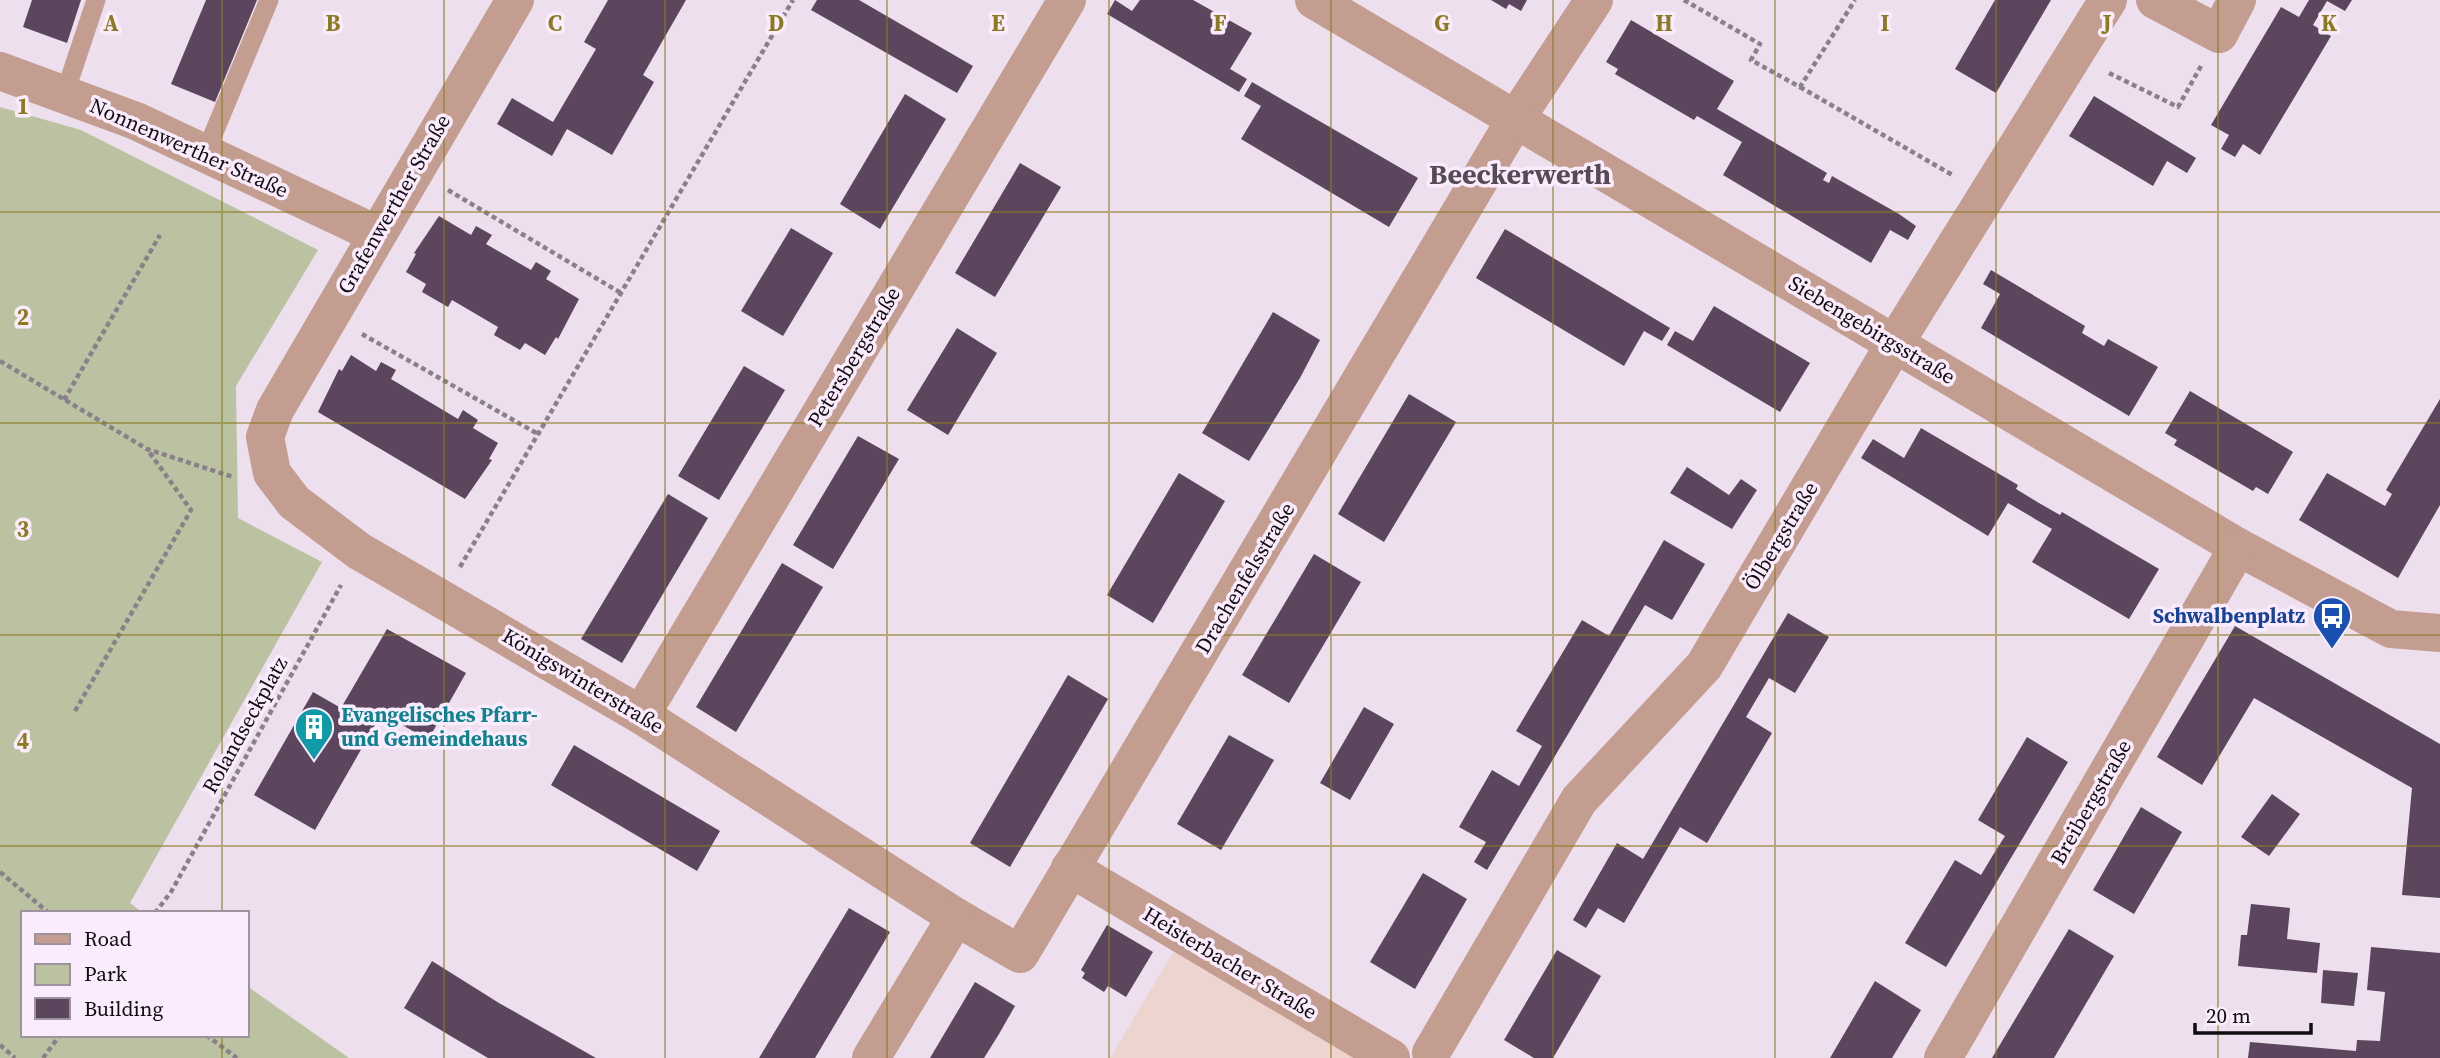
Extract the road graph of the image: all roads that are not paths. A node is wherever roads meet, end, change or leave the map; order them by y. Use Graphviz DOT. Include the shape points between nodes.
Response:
graph roads {
  1 [pos="96,0"];
  2 [pos="269,0"];
  3 [pos="515,0"];
  4 [pos="1067,0"];
  5 [pos="1314,0"];
  6 [pos="1594,0"];
  7 [pos="2108,0"];
  8 [pos="2155,0"];
  9 [pos="2237,0"];
  10 [pos="0,71"];
  11 [pos="65,93"];
  12 [pos="1515,120"];
  13 [pos="205,154"];
  14 [pos="376,234"];
  15 [pos="1895,344"];
  16 [pos="275,410"];
  17 [pos="2238,547"];
  18 [pos="2440,633"];
  19 [pos="641,715"];
  20 [pos="1070,868"];
  21 [pos="956,917"];
  22 [pos="1424,1056"];
  23 [pos="872,1058"];
  24 [pos="1391,1058"];
  25 [pos="1943,1058"];
  1 -- 11 [label="lane"];
  2 -- 13 [label="lane"];
  3 -- 14 [label="street, Grafenwerther Straße"];
  4 -- 19 [label="street, Petersbergstraße"];
  5 -- 12 [label="street, Siebengebirgsstraße"];
  6 -- 12 [label="street, Drachenfelsstraße"];
  7 -- 15 [label="street, Ölbergstraße"];
  8 -- 9 [label="street" via="2219,34"];
  10 -- 11 [label="street, Nonnenwerther Straße"];
  11 -- 13 [label="street, Nonnenwerther Straße"];
  12 -- 15 [label="street, Siebengebirgsstraße"];
  12 -- 20 [label="street, Drachenfelsstraße"];
  13 -- 14 [label="street, Nonnenwerther Straße"];
  14 -- 16 [label="street, Grafenwerther Straße"];
  15 -- 17 [label="street, Siebengebirgsstraße"];
  15 -- 22 [label="street, Ölbergstraße" via="1704,666 1580,800"];
  16 -- 19 [label="street, Königswinterstraße" via="265,437 272,473 295,502 359,551"];
  17 -- 18 [label="street, Siebengebirgsstraße" via="2391,629"];
  17 -- 25 [label="street, Breibergstraße"];
  19 -- 21 [label="street, Königswinterstraße"];
  20 -- 21 [label="street, Drachenfelsstraße" via="1020,954"];
  20 -- 24 [label="street, Heisterbacher Straße"];
  21 -- 23 [label="street"];
}
